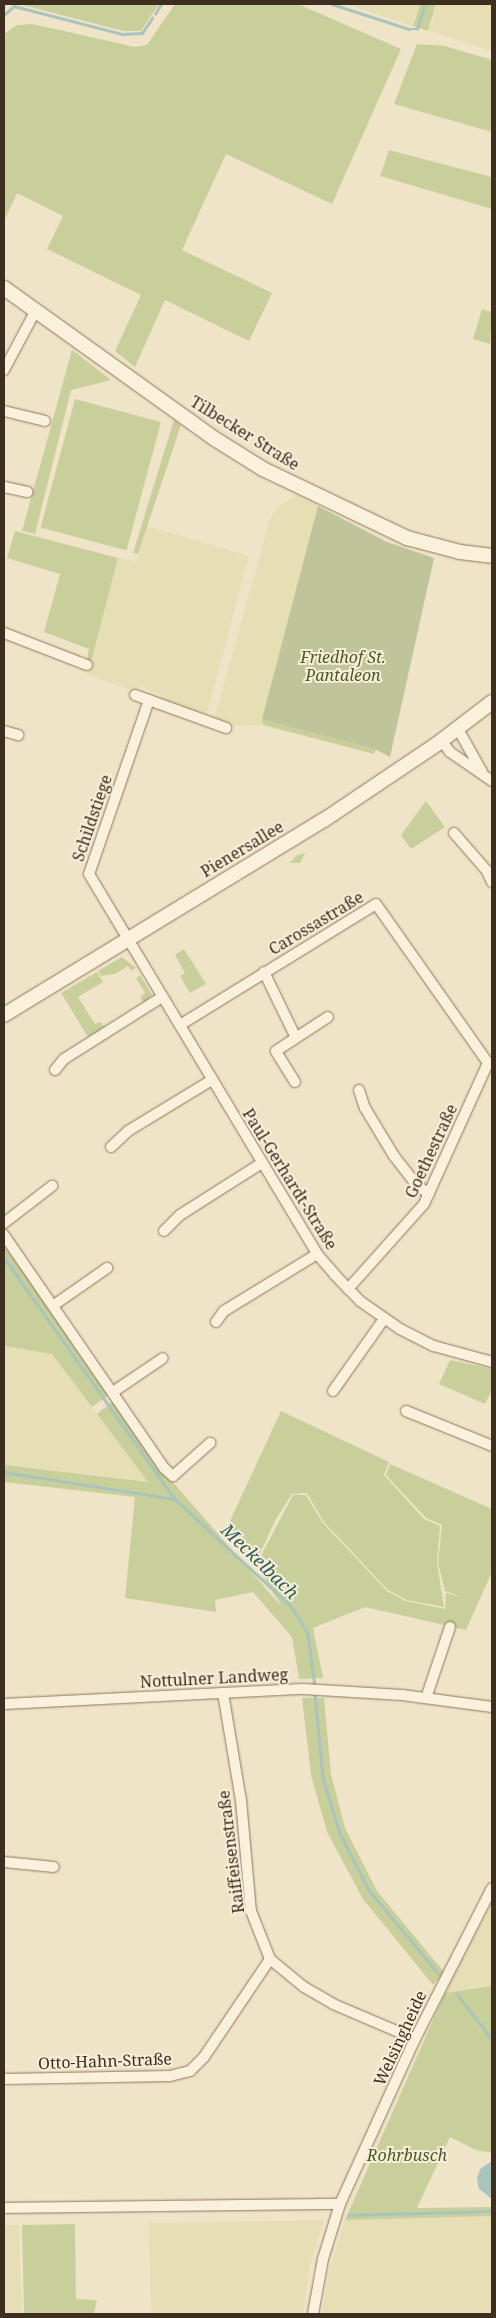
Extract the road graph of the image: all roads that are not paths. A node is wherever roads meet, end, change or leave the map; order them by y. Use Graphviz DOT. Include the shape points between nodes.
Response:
graph roads {
  1 [pos="4,288"];
  2 [pos="36,310"];
  3 [pos="4,370"];
  4 [pos="4,411"];
  5 [pos="45,421"];
  6 [pos="4,487"];
  7 [pos="27,492"];
  8 [pos="492,556"];
  9 [pos="4,633"];
  10 [pos="87,665"];
  11 [pos="135,695"];
  12 [pos="149,700"];
  13 [pos="492,702"];
  14 [pos="226,728"];
  15 [pos="458,729"];
  16 [pos="4,731"];
  17 [pos="18,735"];
  18 [pos="442,741"];
  19 [pos="483,773"];
  20 [pos="492,781"];
  21 [pos="454,833"];
  22 [pos="490,868"];
  23 [pos="492,882"];
  24 [pos="127,940"];
  25 [pos="264,972"];
  26 [pos="162,997"];
  27 [pos="4,1014"];
  28 [pos="328,1017"];
  29 [pos="180,1025"];
  30 [pos="296,1038"];
  31 [pos="490,1063"];
  32 [pos="55,1070"];
  33 [pos="212,1080"];
  34 [pos="295,1082"];
  35 [pos="358,1090"];
  36 [pos="111,1147"];
  37 [pos="262,1163"];
  38 [pos="52,1186"];
  39 [pos="429,1194"];
  40 [pos="4,1223"];
  41 [pos="164,1231"];
  42 [pos="4,1235"];
  43 [pos="318,1254"];
  44 [pos="108,1268"];
  45 [pos="348,1289"];
  46 [pos="54,1305"];
  47 [pos="384,1319"];
  48 [pos="216,1322"];
  49 [pos="163,1358"];
  50 [pos="492,1362"];
  51 [pos="333,1391"];
  52 [pos="114,1392"];
  53 [pos="406,1411"];
  54 [pos="210,1443"];
  55 [pos="492,1446"];
  56 [pos="450,1627"];
  57 [pos="223,1693"];
  58 [pos="426,1698"];
  59 [pos="4,1704"];
  60 [pos="492,1707"];
  61 [pos="4,1862"];
  62 [pos="54,1867"];
  63 [pos="492,1888"];
  64 [pos="270,1959"];
  65 [pos="415,2039"];
  66 [pos="4,2079"];
  67 [pos="340,2204"];
  68 [pos="4,2208"];
  69 [pos="313,2314"];
  1 -- 2 [label="main road, Tilbecker Straße"];
  2 -- 3 [label="street"];
  2 -- 8 [label="main road, Tilbecker Straße" via="215,439 264,469 407,538 460,552"];
  4 -- 5 [label="street"];
  6 -- 7 [label="street"];
  9 -- 10 [label="street"];
  11 -- 12 [label="street"];
  12 -- 14 [label="street"];
  12 -- 24 [label="street, Schildstiege" via="89,874"];
  13 -- 15 [label="main road, Pienersallee"];
  15 -- 18 [label="main road, Pienersallee"];
  15 -- 19 [label="street"];
  16 -- 17 [label="street"];
  18 -- 19 [label="street" via="450,752"];
  18 -- 24 [label="main road, Pienersallee" via="324,820"];
  19 -- 20 [label="street"];
  21 -- 22 [label="street"];
  22 -- 23 [label="street"];
  24 -- 26 [label="street, Paul-Gerhardt-Straße"];
  24 -- 27 [label="main road, Pienersallee"];
  25 -- 29 [label="street, Carossastraße"];
  25 -- 30 [label="street"];
  25 -- 31 [label="street, Carossastraße" via="376,904"];
  26 -- 29 [label="street, Paul-Gerhardt-Straße"];
  26 -- 32 [label="street" via="64,1059"];
  28 -- 30 [label="street"];
  29 -- 33 [label="street, Paul-Gerhardt-Straße"];
  30 -- 34 [label="street" via="276,1051"];
  31 -- 39 [label="street, Goethestraße"];
  33 -- 36 [label="street" via="128,1131"];
  33 -- 37 [label="street, Paul-Gerhardt-Straße"];
  35 -- 39 [label="street" via="394,1156 417,1185"];
  37 -- 41 [label="street" via="180,1215"];
  37 -- 43 [label="street, Paul-Gerhardt-Straße"];
  38 -- 40 [label="street"];
  39 -- 45 [label="street, Goethestraße" via="413,1218"];
  42 -- 46 [label="street"];
  43 -- 45 [label="street, Paul-Gerhardt-Straße"];
  43 -- 48 [label="street" via="224,1311"];
  44 -- 46 [label="street"];
  45 -- 47 [label="street, Paul-Gerhardt-Straße"];
  46 -- 52 [label="street"];
  47 -- 50 [label="street, Paul-Gerhardt-Straße" via="434,1346"];
  47 -- 51 [label="street"];
  49 -- 52 [label="street"];
  52 -- 54 [label="street" via="122,1409 173,1476"];
  53 -- 55 [label="street"];
  56 -- 58 [label="street"];
  57 -- 58 [label="street, Nottulner Landweg" via="323,1690"];
  57 -- 59 [label="street, Nottulner Landweg"];
  57 -- 64 [label="street, Raiffeisenstraße" via="241,1800 251,1911"];
  58 -- 60 [label="street, Nottulner Landweg"];
  61 -- 62 [label="street"];
  63 -- 65 [label="street, Welsingheide"];
  64 -- 65 [label="street, Raiffeisenstraße" via="304,1987 334,2004"];
  64 -- 66 [label="street, Otto-Hahn-Straße" via="204,2057 190,2071 170,2076"];
  65 -- 67 [label="street, Welsingheide"];
  67 -- 68 [label="street"];
  67 -- 69 [label="street, Welsingheide" via="323,2259"];
}
